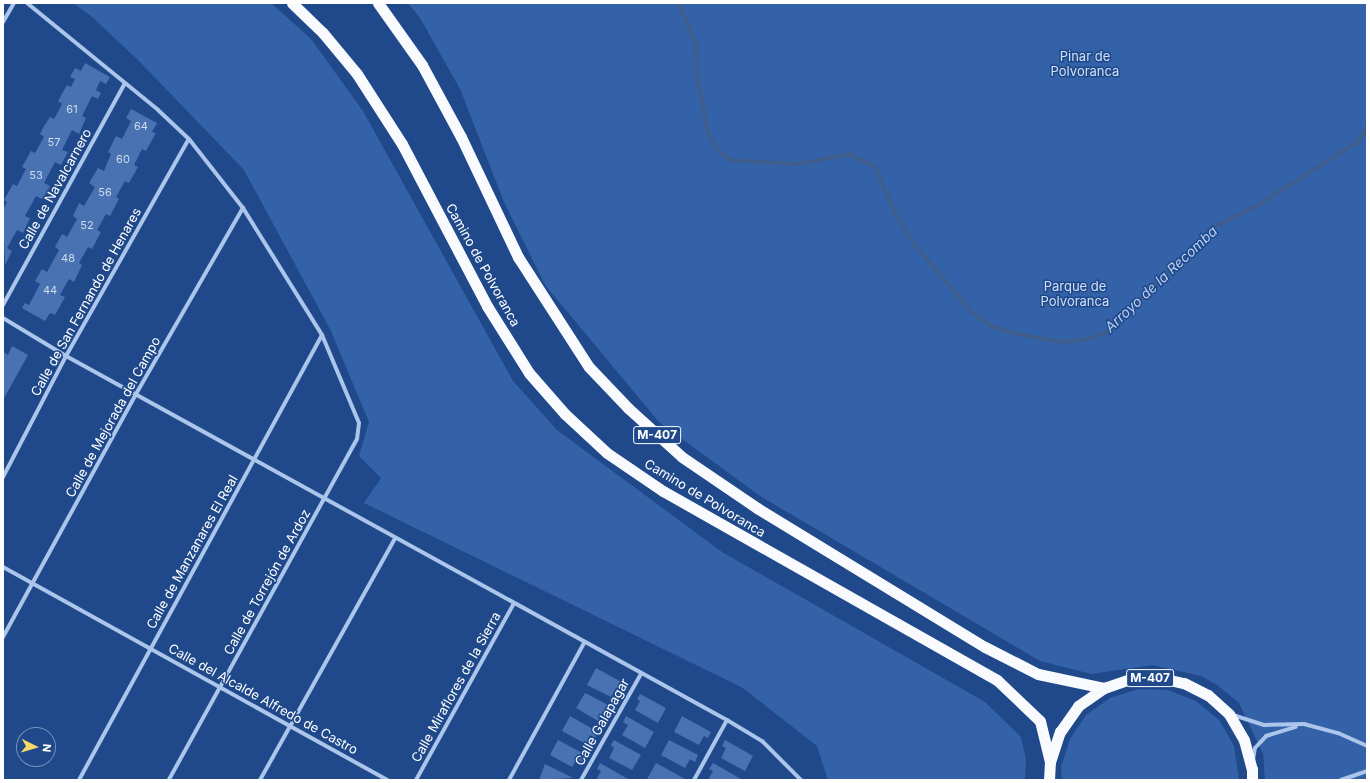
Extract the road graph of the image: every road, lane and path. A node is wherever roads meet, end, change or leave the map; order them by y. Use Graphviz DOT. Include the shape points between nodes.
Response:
graph roads {
  1 [pos="14,3"];
  2 [pos="28,3"];
  3 [pos="292,3"];
  4 [pos="378,3"];
  5 [pos="3,22"];
  6 [pos="125,83"];
  7 [pos="189,139"];
  8 [pos="243,208"];
  9 [pos="3,305"];
  10 [pos="3,318"];
  11 [pos="322,335"];
  12 [pos="66,356"];
  13 [pos="136,394"];
  14 [pos="254,460"];
  15 [pos="3,477"];
  16 [pos="325,499"];
  17 [pos="395,538"];
  18 [pos="3,567"];
  19 [pos="32,584"];
  20 [pos="514,604"];
  21 [pos="3,637"];
  22 [pos="584,643"];
  23 [pos="151,648"];
  24 [pos="641,674"];
  25 [pos="221,687"];
  26 [pos="1104,688"];
  27 [pos="1228,714"];
  28 [pos="727,720"];
  29 [pos="1304,724"];
  30 [pos="290,726"];
  31 [pos="1367,746"];
  32 [pos="1050,762"];
  33 [pos="1367,771"];
  34 [pos="1252,774"];
  35 [pos="79,780"];
  36 [pos="169,780"];
  37 [pos="260,780"];
  38 [pos="388,780"];
  39 [pos="416,780"];
  40 [pos="509,780"];
  41 [pos="581,780"];
  42 [pos="694,780"];
  43 [pos="801,780"];
  44 [pos="1049,780"];
  45 [pos="1341,780"];
  1 -- 5 [label="street"];
  2 -- 6 [label="street, Calle de Torrejón de Ardoz"];
  3 -- 32 [label="highway, Camino de Polvoranca / M-407" via="323,33 357,74 402,144 487,306 529,373 565,414 607,453 663,491 997,680 1040,721"];
  4 -- 26 [label="highway, Camino de Polvoranca / M-407" via="425,71 461,137 518,257 589,367 628,408 682,457 751,504 985,647 1038,674"];
  6 -- 7 [label="street, Calle de Torrejón de Ardoz"];
  6 -- 9 [label="street, Calle de Navalcarnero"];
  7 -- 8 [label="street, Calle de Torrejón de Ardoz"];
  7 -- 12 [label="street, Calle de San Fernando de Henares"];
  8 -- 11 [label="street, Calle de Torrejón de Ardoz"];
  8 -- 13 [label="street, Calle de Mejorada del Campo"];
  10 -- 12 [label="street"];
  11 -- 14 [label="street, Calle de Manzanares El Real"];
  11 -- 16 [label="street, Calle de Torrejón de Ardoz" via="358,418 360,432"];
  12 -- 13 [label="street"];
  12 -- 15 [label="street, Calle de San Fernando de Henares"];
  13 -- 14 [label="street"];
  13 -- 19 [label="street, Calle de Mejorada del Campo"];
  14 -- 16 [label="street"];
  14 -- 23 [label="street, Calle de Manzanares El Real"];
  16 -- 17 [label="street"];
  16 -- 25 [label="street, Calle de Torrejón de Ardoz"];
  17 -- 20 [label="street"];
  17 -- 30 [label="street"];
  18 -- 19 [label="street, Calle del Alcalde Alfredo de Castro"];
  19 -- 21 [label="street, Calle de Mejorada del Campo"];
  19 -- 23 [label="street, Calle del Alcalde Alfredo de Castro"];
  20 -- 22 [label="street"];
  20 -- 39 [label="street, Calle Miraflores de la Sierra"];
  22 -- 24 [label="street"];
  22 -- 40 [label="street"];
  23 -- 25 [label="street, Calle del Alcalde Alfredo de Castro"];
  23 -- 35 [label="street, Calle de Manzanares El Real"];
  24 -- 28 [label="street"];
  24 -- 41 [label="street, Calle Galapagar"];
  25 -- 30 [label="street, Calle del Alcalde Alfredo de Castro"];
  25 -- 36 [label="street, Calle de Torrejón de Ardoz"];
  26 -- 27 [label="highway, M-407" via="1130,679 1157,677 1184,683 1208,695"];
  26 -- 32 [label="highway, M-407" via="1078,706 1060,732"];
  27 -- 29 [label="street" via="1264,725"];
  27 -- 34 [label="highway, M-407" via="1244,740"];
  28 -- 42 [label="street"];
  28 -- 43 [label="street" via="762,741"];
  29 -- 31 [label="street"];
  29 -- 34 [label="street" via="1266,736 1256,748"];
  30 -- 37 [label="street"];
  30 -- 38 [label="street, Calle del Alcalde Alfredo de Castro"];
  32 -- 44 [label="highway, M-407"];
  33 -- 45 [label="street"];
}
